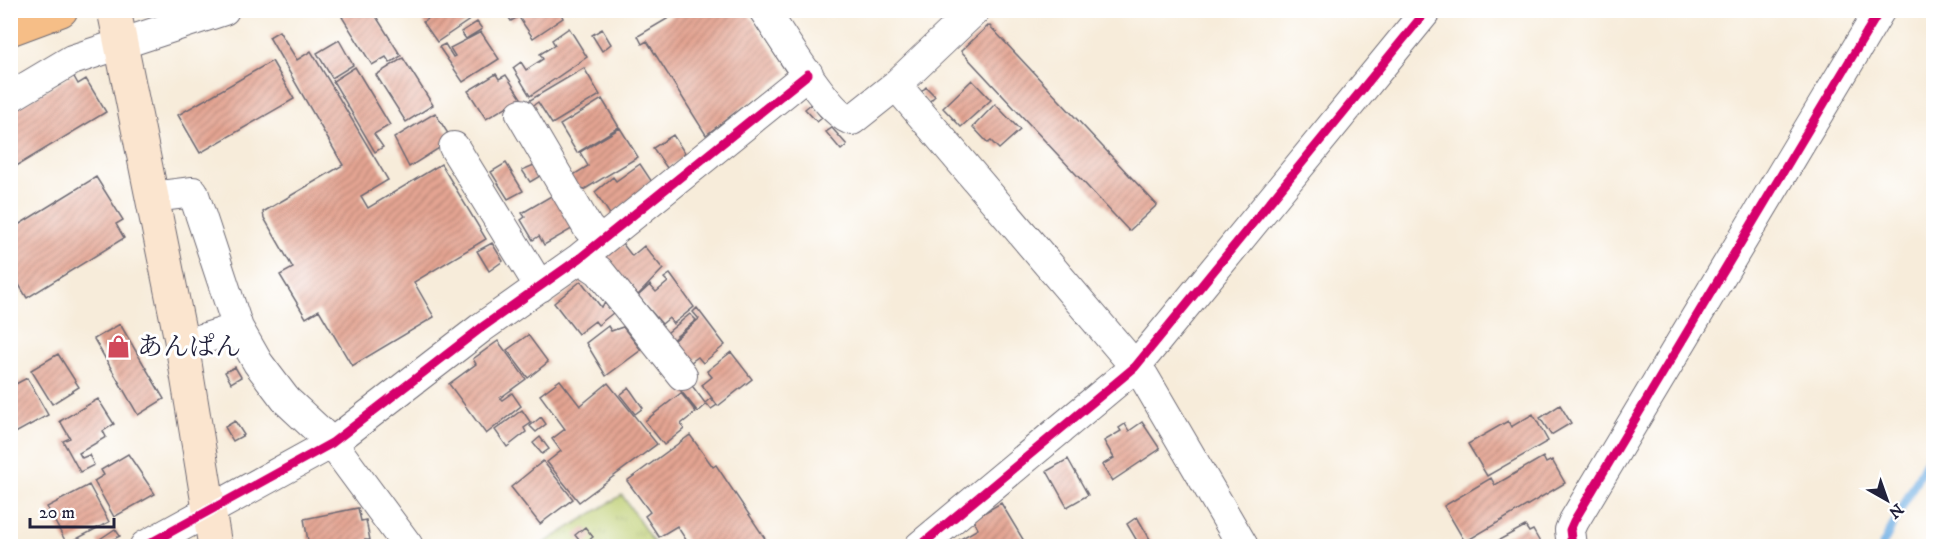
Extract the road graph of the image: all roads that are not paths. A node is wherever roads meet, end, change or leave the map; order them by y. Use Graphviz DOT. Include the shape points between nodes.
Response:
graph roads {
  1 [pos="61,10"];
  2 [pos="114,10"];
  3 [pos="224,10"];
  4 [pos="764,10"];
  5 [pos="975,10"];
  6 [pos="1426,10"];
  7 [pos="1880,10"];
  8 [pos="10,29"];
  9 [pos="122,44"];
  10 [pos="808,75"];
  11 [pos="896,85"];
  12 [pos="10,97"];
  13 [pos="521,114"];
  14 [pos="454,147"];
  15 [pos="152,197"];
  16 [pos="590,249"];
  17 [pos="540,287"];
  18 [pos="238,328"];
  19 [pos="182,345"];
  20 [pos="1135,367"];
  21 [pos="682,375"];
  22 [pos="332,443"];
  23 [pos="208,510"];
  24 [pos="145,546"];
  25 [pos="215,546"];
  26 [pos="408,546"];
  27 [pos="920,546"];
  28 [pos="1243,546"];
  29 [pos="1572,546"];
  1 -- 8 [label="highway"];
  2 -- 9 [label="street"];
  3 -- 9 [label="street"];
  4 -- 10 [label="street"];
  5 -- 11 [label="street"];
  6 -- 20 [label="street"];
  7 -- 29 [label="street" via="1574,521 1570,530"];
  9 -- 12 [label="street" via="72,60"];
  9 -- 15 [label="street"];
  10 -- 11 [label="street" via="838,113 852,120"];
  10 -- 16 [label="street"];
  11 -- 20 [label="street"];
  13 -- 16 [label="street" via="588,228"];
  14 -- 17 [label="street"];
  15 -- 18 [label="street" via="193,192"];
  15 -- 19 [label="street"];
  16 -- 17 [label="street"];
  16 -- 21 [label="street" via="599,271"];
  17 -- 22 [label="street"];
  18 -- 19 [label="street"];
  18 -- 22 [label="street" via="286,400"];
  19 -- 23 [label="street"];
  20 -- 27 [label="street"];
  20 -- 28 [label="street"];
  22 -- 23 [label="street"];
  22 -- 26 [label="street"];
  23 -- 24 [label="street"];
  23 -- 25 [label="street"];
}
